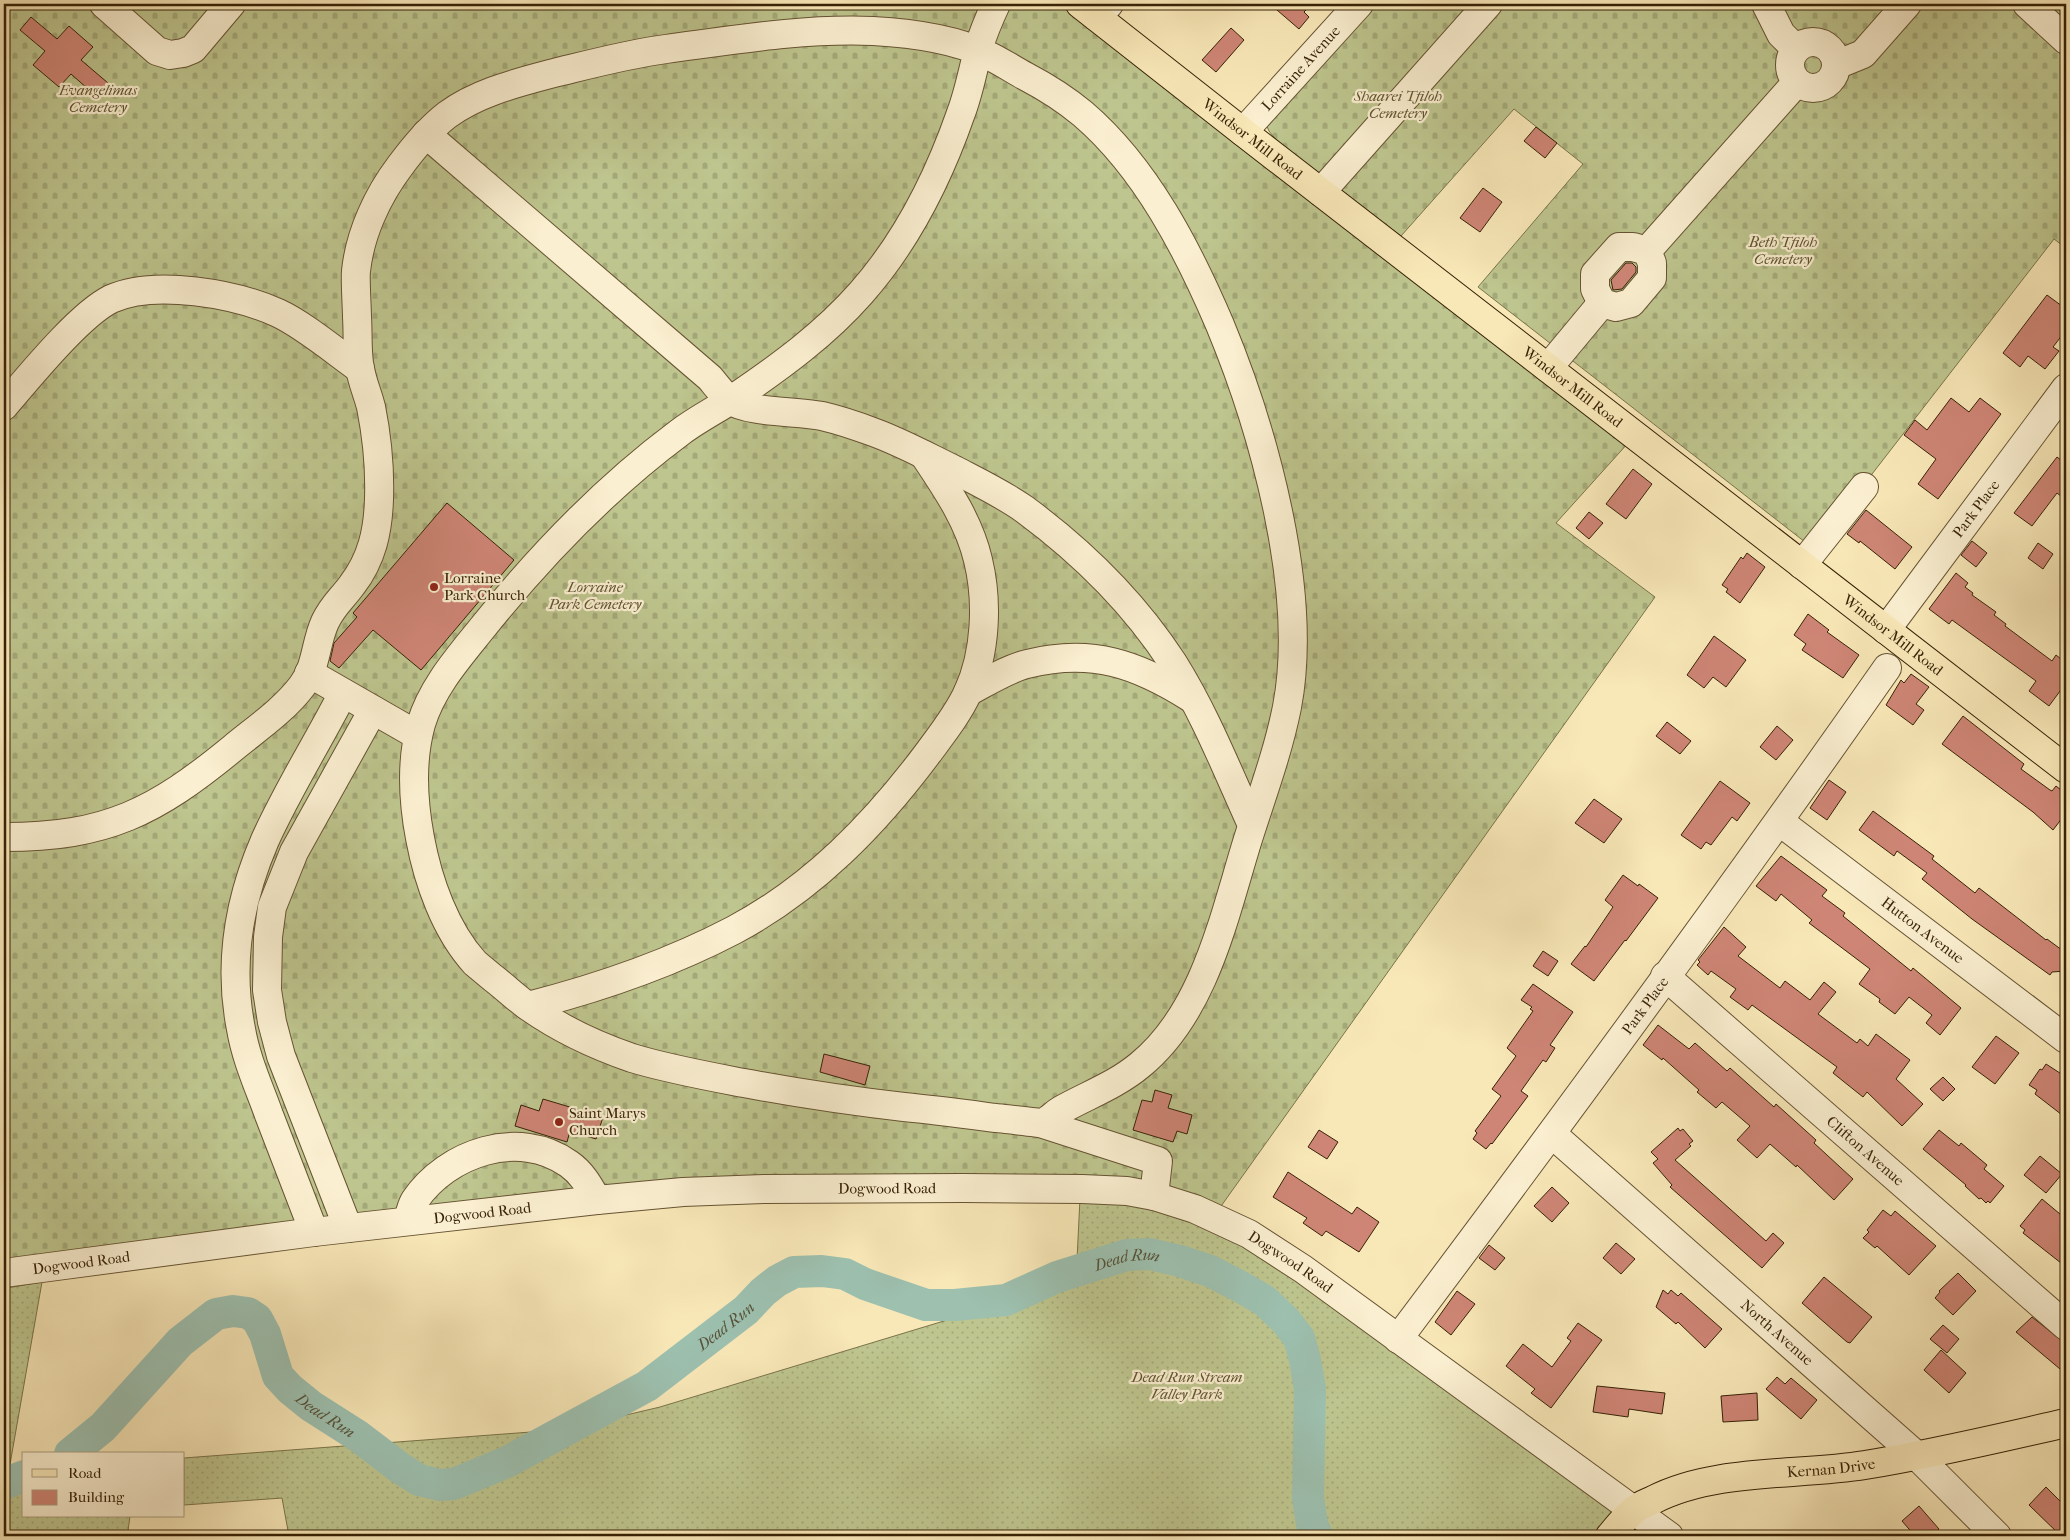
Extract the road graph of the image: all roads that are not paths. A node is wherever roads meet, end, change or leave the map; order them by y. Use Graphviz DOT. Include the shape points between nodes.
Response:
graph roads {
  1 [pos="104,4"];
  2 [pos="231,4"];
  3 [pos="996,4"];
  4 [pos="1360,4"];
  5 [pos="1488,4"];
  6 [pos="1766,4"];
  7 [pos="1907,4"];
  8 [pos="2027,4"];
  9 [pos="1095,8"];
  10 [pos="2066,40"];
  11 [pos="1796,49"];
  12 [pos="978,50"];
  13 [pos="1836,65"];
  14 [pos="1797,82"];
  15 [pos="1243,132"];
  16 [pos="426,134"];
  17 [pos="1321,192"];
  18 [pos="1647,251"];
  19 [pos="1602,303"];
  20 [pos="1548,368"];
  21 [pos="360,369"];
  22 [pos="2066,388"];
  23 [pos="730,401"];
  24 [pos="4,406"];
  25 [pos="924,454"];
  26 [pos="1864,487"];
  27 [pos="1802,565"];
  28 [pos="1886,630"];
  29 [pos="1887,668"];
  30 [pos="309,673"];
  31 [pos="968,692"];
  32 [pos="344,693"];
  33 [pos="1195,701"];
  34 [pos="373,710"];
  35 [pos="417,735"];
  36 [pos="2066,769"];
  37 [pos="1780,822"];
  38 [pos="1252,825"];
  39 [pos="4,837"];
  40 [pos="240,919"];
  41 [pos="270,923"];
  42 [pos="1665,976"];
  43 [pos="528,1006"];
  44 [pos="2066,1038"];
  45 [pos="1040,1123"];
  46 [pos="1552,1134"];
  47 [pos="1154,1196"];
  48 [pos="596,1200"];
  49 [pos="407,1221"];
  50 [pos="348,1228"];
  51 [pos="314,1232"];
  52 [pos="4,1273"];
  53 [pos="2066,1326"];
  54 [pos="1398,1339"];
  55 [pos="2066,1423"];
  56 [pos="1917,1456"];
  57 [pos="1633,1510"];
  58 [pos="1610,1536"];
  59 [pos="1670,1536"];
  60 [pos="1997,1536"];
  1 -- 2 [label="street" via="157,51 170,55 193,48"];
  3 -- 12 [label="street"];
  4 -- 15 [label="street, Lorraine Avenue"];
  5 -- 17 [label="street"];
  6 -- 11 [label="street" via="1781,34"];
  7 -- 13 [label="street" via="1863,54"];
  8 -- 10 [label="street"];
  9 -- 15 [label="main road, Windsor Mill Road"];
  11 -- 13 [label="street" via="1810,41 1819,42 1828,46"];
  11 -- 14 [label="street" via="1789,61 1791,74"];
  12 -- 16 [label="street" via="912,35 869,31 806,33 635,54 508,86 452,110"];
  12 -- 23 [label="street" via="966,100 944,158 898,246 846,310 812,341"];
  12 -- 38 [label="street" via="1049,89 1081,112 1133,169 1189,260 1243,387 1278,516 1292,612 1291,684 1274,758"];
  13 -- 14 [label="street" via="1831,79 1822,86 1809,88"];
  14 -- 18 [label="street"];
  15 -- 17 [label="main road, Windsor Mill Road"];
  16 -- 21 [label="street" via="383,190 362,244 356,268"];
  16 -- 23 [label="street" via="710,378"];
  17 -- 20 [label="main road, Windsor Mill Road"];
  18 -- 19 [label="street" via="1652,263 1652,278 1631,303 1616,307"];
  18 -- 19 [label="street" via="1619,247 1595,274 1595,290"];
  19 -- 20 [label="street"];
  20 -- 27 [label="main road, Windsor Mill Road"];
  21 -- 24 [label="street" via="280,314 249,301 181,290 148,291 111,300 90,315"];
  21 -- 30 [label="street" via="372,411 377,445 379,498 372,553 360,575 327,616"];
  22 -- 28 [label="street, Park Place"];
  23 -- 25 [label="street" via="752,409 823,416 874,432"];
  23 -- 35 [label="street" via="686,428 642,463 584,513 523,577 456,661 428,704"];
  25 -- 31 [label="street" via="955,502 972,538 978,560 983,632 978,663"];
  25 -- 33 [label="street" via="1023,508 1074,550 1110,584 1146,626"];
  26 -- 27 [label="street"];
  27 -- 28 [label="main road, Windsor Mill Road"];
  28 -- 36 [label="main road, Windsor Mill Road"];
  29 -- 37 [label="street, Park Place"];
  30 -- 32 [label="street"];
  30 -- 39 [label="street" via="295,694 201,774 129,818 94,829 54,836"];
  31 -- 33 [label="street" via="1026,664 1085,658 1139,669"];
  31 -- 43 [label="street" via="938,739 878,816 843,851 775,906 726,934 647,969 586,992"];
  32 -- 34 [label="street"];
  32 -- 40 [label="street" via="266,840 253,871"];
  33 -- 38 [label="street"];
  34 -- 35 [label="street"];
  34 -- 41 [label="street" via="294,852 272,907"];
  35 -- 43 [label="street" via="415,813 423,859 436,895 453,932 474,962"];
  37 -- 42 [label="street, Park Place"];
  37 -- 44 [label="street, Hutton Avenue"];
  38 -- 45 [label="street" via="1196,992 1168,1037 1128,1074"];
  40 -- 41 [label="street"];
  40 -- 51 [label="street" via="235,968 241,1030 251,1066"];
  41 -- 50 [label="street" via="266,965 272,1022 281,1056"];
  42 -- 46 [label="street, Park Place"];
  42 -- 53 [label="street, Clifton Avenue"];
  43 -- 45 [label="street" via="581,1036 627,1056 697,1074 864,1102"];
  45 -- 47 [label="street" via="1158,1161"];
  46 -- 54 [label="street, Park Place"];
  46 -- 56 [label="street, North Avenue"];
  47 -- 48 [label="street, Dogwood Road" via="1082,1189 784,1189 683,1192"];
  47 -- 54 [label="street, Dogwood Road" via="1195,1209 1249,1234"];
  48 -- 49 [label="street, Dogwood Road"];
  48 -- 49 [label="street" via="584,1178 570,1164 531,1148 506,1147 451,1164 414,1202"];
  49 -- 50 [label="street, Dogwood Road"];
  50 -- 51 [label="street, Dogwood Road"];
  51 -- 52 [label="street, Dogwood Road"];
  54 -- 57 [label="street, Dogwood Road"];
  55 -- 56 [label="main road, Kernan Drive"];
  56 -- 57 [label="main road, Kernan Drive" via="1824,1471 1711,1480 1669,1492"];
  56 -- 60 [label="street, North Avenue"];
  57 -- 58 [label="main road, Kernan Drive"];
  57 -- 59 [label="street, Dogwood Road"];
}
